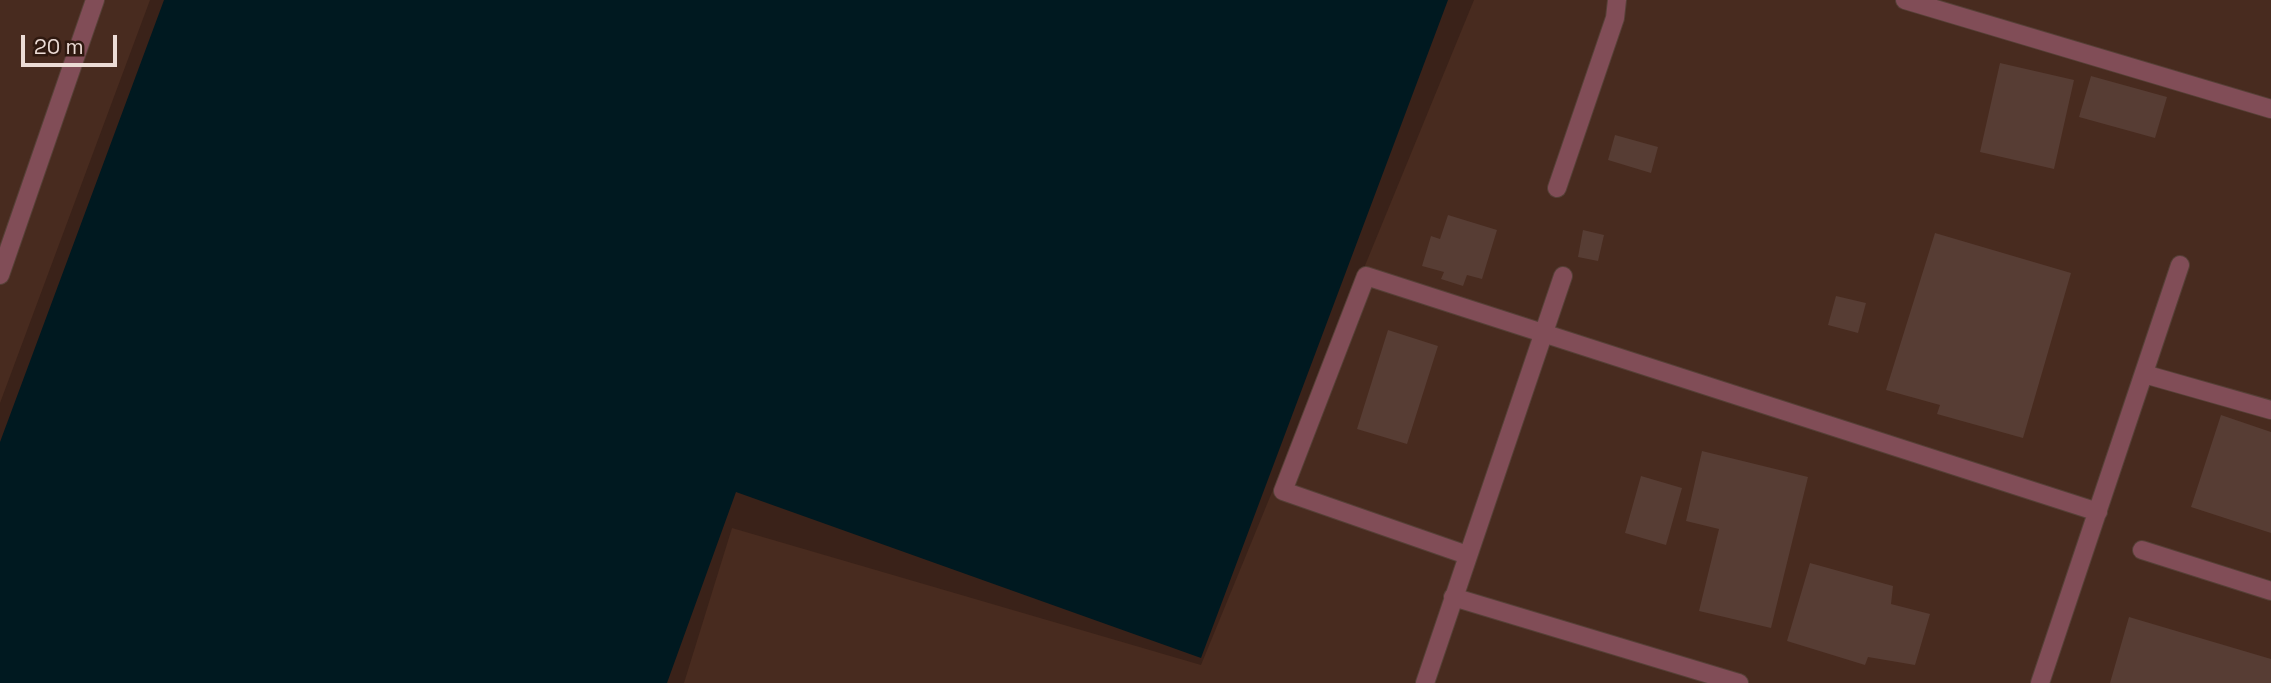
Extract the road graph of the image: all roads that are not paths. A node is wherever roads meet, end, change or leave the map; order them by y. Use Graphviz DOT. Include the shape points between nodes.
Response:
graph roads {
  1 [pos="96,0"];
  2 [pos="1617,0"];
  3 [pos="1905,0"];
  4 [pos="2271,109"];
  5 [pos="1557,188"];
  6 [pos="2180,265"];
  7 [pos="0,275"];
  8 [pos="1563,276"];
  9 [pos="1544,333"];
  10 [pos="2144,374"];
  11 [pos="2271,410"];
  12 [pos="2098,512"];
  13 [pos="2142,550"];
  14 [pos="1467,555"];
  15 [pos="2271,591"];
  16 [pos="1453,597"];
  17 [pos="1425,683"];
  18 [pos="1739,683"];
  19 [pos="2040,683"];
  1 -- 7 [label="lane"];
  2 -- 5 [label="lane" via="1615,18"];
  3 -- 4 [label="lane"];
  6 -- 10 [label="lane"];
  8 -- 9 [label="lane"];
  9 -- 12 [label="lane"];
  9 -- 14 [label="lane"];
  9 -- 14 [label="lane" via="1366,276 1283,491"];
  10 -- 11 [label="lane"];
  10 -- 12 [label="lane"];
  12 -- 19 [label="lane"];
  13 -- 15 [label="lane"];
  14 -- 16 [label="lane"];
  16 -- 17 [label="lane"];
  16 -- 18 [label="lane"];
}
